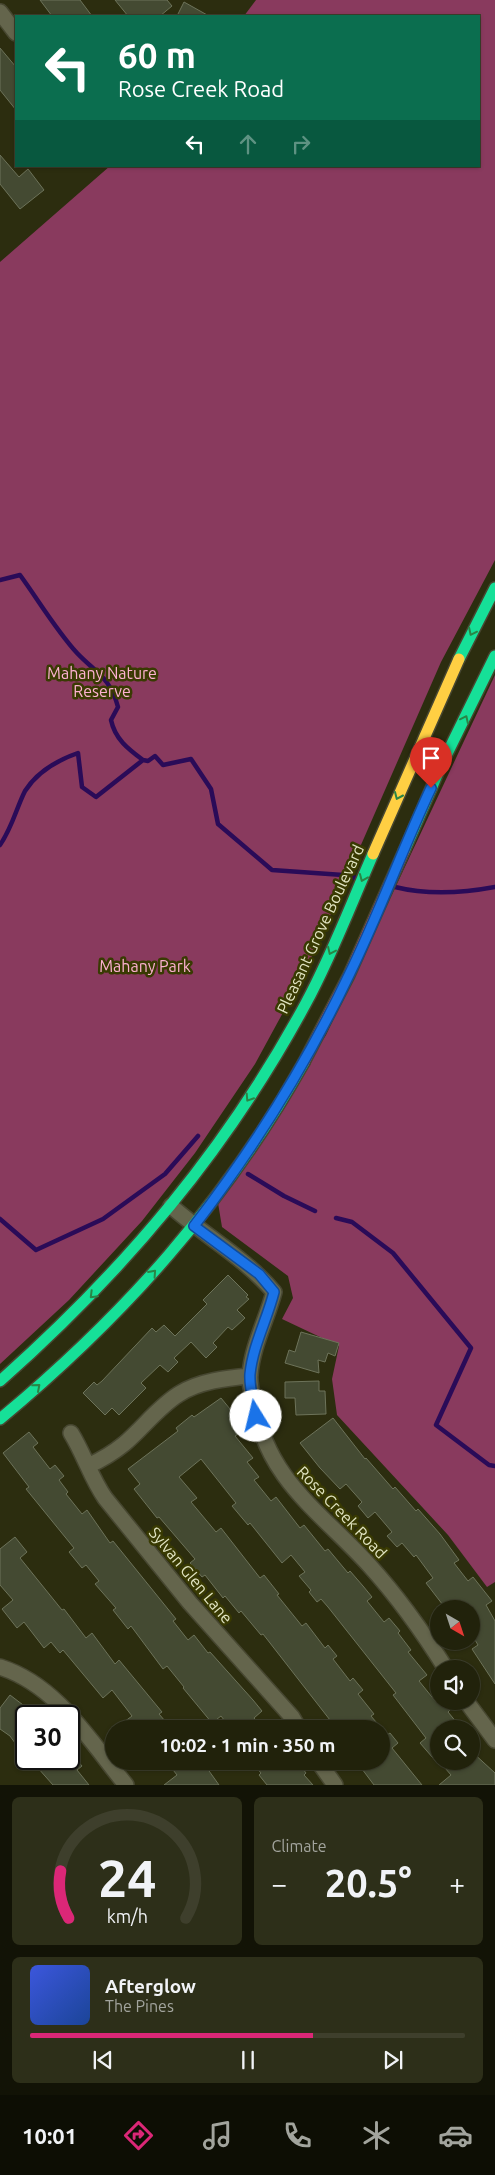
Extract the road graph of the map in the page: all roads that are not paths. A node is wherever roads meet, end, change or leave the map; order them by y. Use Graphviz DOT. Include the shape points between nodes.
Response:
graph roads {
  1 [pos="0,12"];
  2 [pos="15,32"];
  3 [pos="495,588"];
  4 [pos="495,656"];
  5 [pos="172,1206"];
  6 [pos="194,1226"];
  7 [pos="250,1376"];
  8 [pos="0,1381"];
  9 [pos="0,1419"];
  10 [pos="71,1433"];
  11 [pos="88,1466"];
  12 [pos="440,1660"];
  13 [pos="0,1667"];
  14 [pos="473,1710"];
  15 [pos="294,1720"];
  16 [pos="495,1740"];
  17 [pos="324,1770"];
  18 [pos="126,1785"];
  19 [pos="335,1785"];
  1 -- 2 [label="street"];
  3 -- 5 [label="main road, Pleasant Grove Boulevard, one-way" via="438,704 351,907 306,1002 225,1135"];
  6 -- 4 [label="main road, one-way" via="232,1176 322,1030 376,917 427,796"];
  5 -- 6 [label="street, Rose Creek Road"];
  5 -- 8 [label="main road, Pleasant Grove Boulevard, one-way" via="103,1285"];
  6 -- 7 [label="street, Rose Creek Road" via="259,1274 274,1292 269,1314 259,1335"];
  9 -- 6 [label="main road, one-way" via="73,1356 123,1307"];
  7 -- 11 [label="street" via="206,1382 179,1393 124,1444"];
  7 -- 12 [label="street, Rose Creek Road" via="256,1416 265,1445 281,1473 398,1599"];
  10 -- 11 [label="street, Sylvan Glen Lane"];
  11 -- 15 [label="street, Sylvan Glen Lane" via="105,1498 190,1604"];
  13 -- 18 [label="street" via="25,1678 58,1703"];
  14 -- 16 [label="street"];
  17 -- 19 [label="street"];
}
